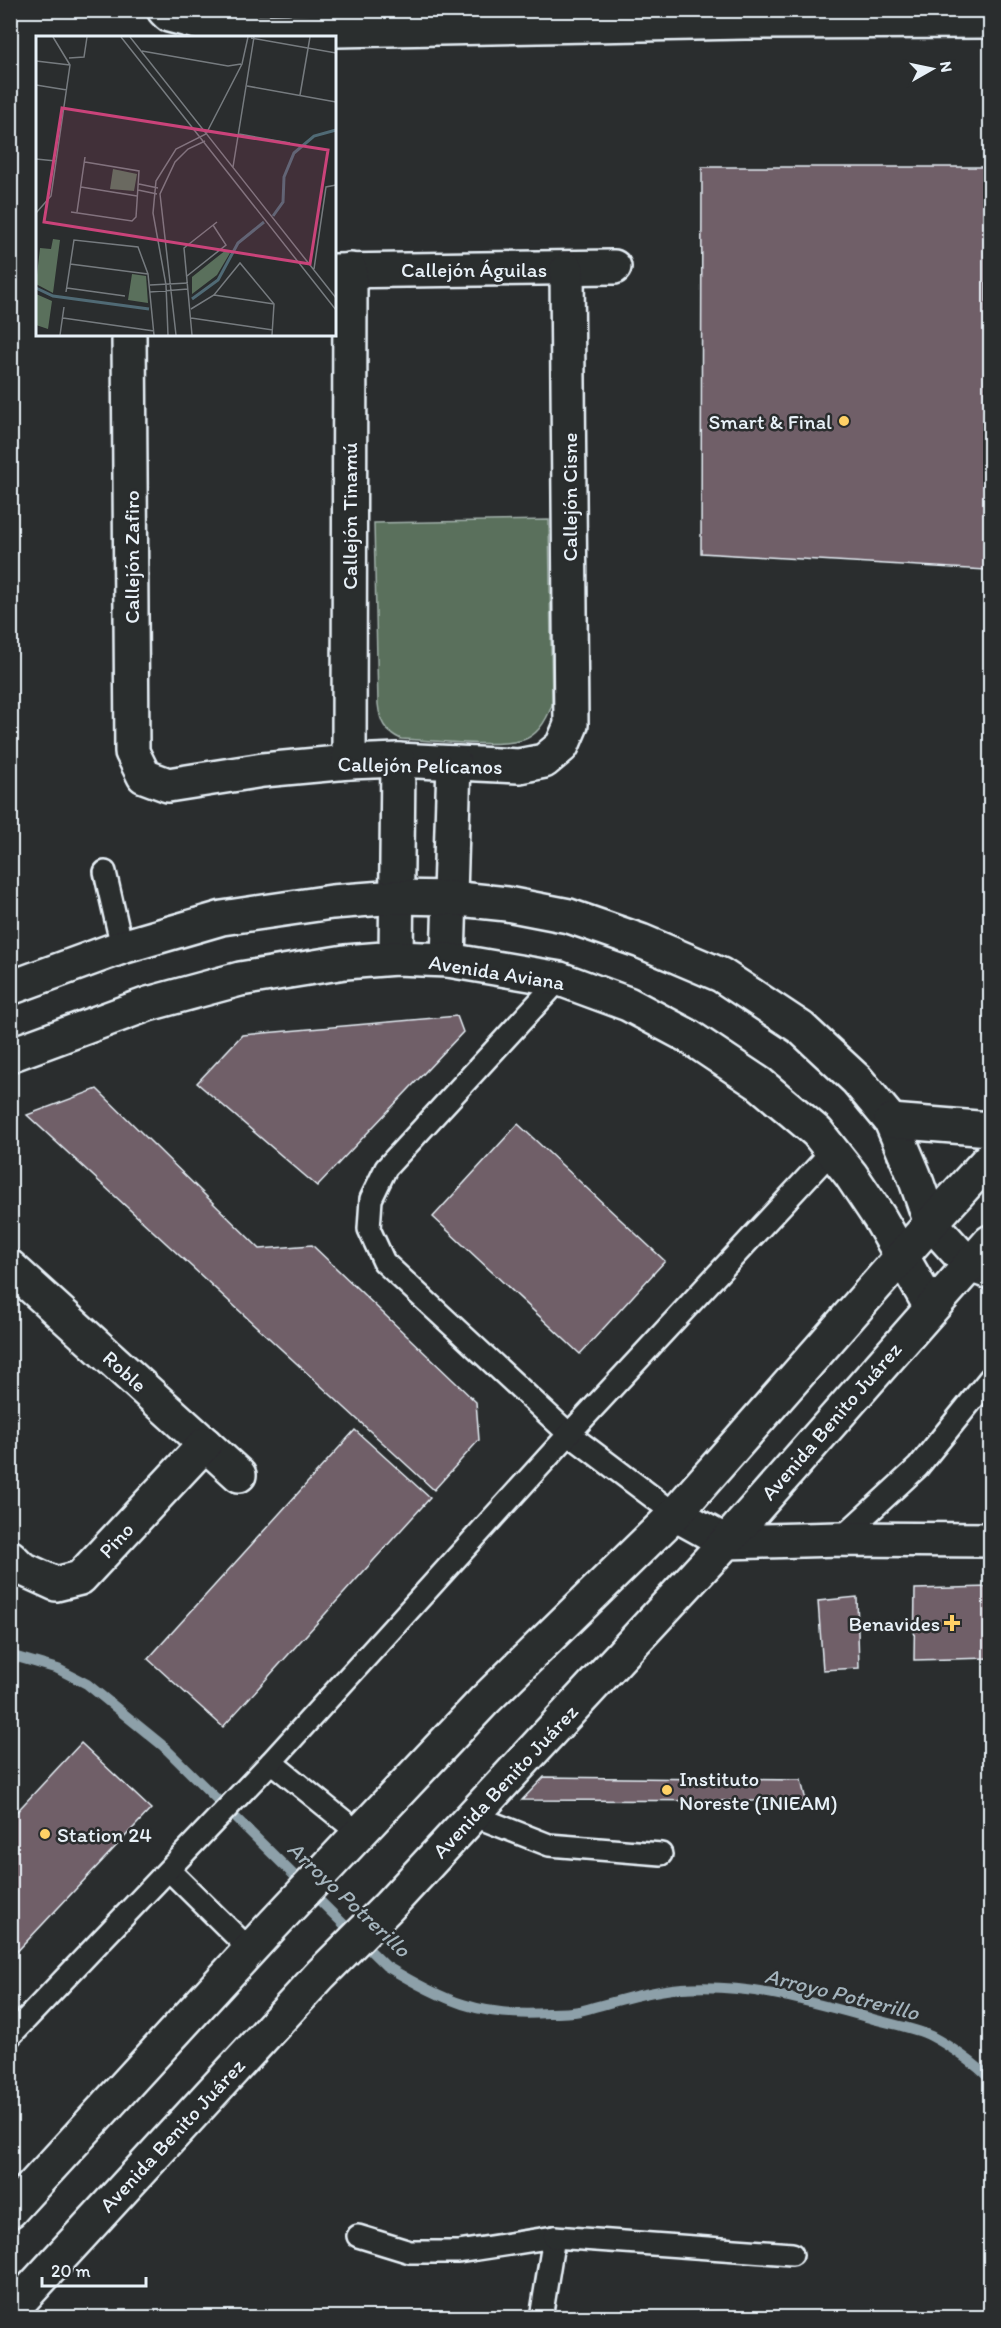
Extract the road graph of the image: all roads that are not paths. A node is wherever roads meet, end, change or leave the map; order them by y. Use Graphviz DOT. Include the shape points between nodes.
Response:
graph roads {
  1 [pos="164,10"];
  2 [pos="537,19"];
  3 [pos="990,21"];
  4 [pos="201,30"];
  5 [pos="614,267"];
  6 [pos="567,269"];
  7 [pos="342,271"];
  8 [pos="129,336"];
  9 [pos="571,725"];
  10 [pos="398,760"];
  11 [pos="349,762"];
  12 [pos="454,763"];
  13 [pos="144,776"];
  14 [pos="105,872"];
  15 [pos="396,897"];
  16 [pos="450,898"];
  17 [pos="122,947"];
  18 [pos="396,958"];
  19 [pos="448,960"];
  20 [pos="560,979"];
  21 [pos="10,988"];
  22 [pos="10,1055"];
  23 [pos="891,1120"];
  24 [pos="990,1129"];
  25 [pos="832,1151"];
  26 [pos="990,1158"];
  27 [pos="931,1223"];
  28 [pos="901,1257"];
  29 [pos="983,1260"];
  30 [pos="10,1267"];
  31 [pos="931,1307"];
  32 [pos="990,1378"];
  33 [pos="569,1434"];
  34 [pos="205,1444"];
  35 [pos="239,1475"];
  36 [pos="675,1514"];
  37 [pos="840,1539"];
  38 [pos="990,1540"];
  39 [pos="726,1542"];
  40 [pos="10,1557"];
  41 [pos="271,1762"];
  42 [pos="472,1815"];
  43 [pos="350,1846"];
  44 [pos="661,1854"];
  45 [pos="168,1870"];
  46 [pos="260,1940"];
  47 [pos="10,2036"];
  48 [pos="10,2211"];
  49 [pos="358,2236"];
  50 [pos="554,2237"];
  51 [pos="792,2254"];
  52 [pos="10,2312"];
  53 [pos="541,2318"];
  1 -- 4 [label="street"];
  2 -- 3 [label="street" via="734,23"];
  2 -- 4 [label="street" via="235,32"];
  5 -- 6 [label="street, Callejón Águilas"];
  6 -- 7 [label="street, Callejón Águilas"];
  6 -- 9 [label="street, Callejón Cisne"];
  7 -- 11 [label="street, Callejón Tinamú"];
  8 -- 13 [label="street, Callejón Zafiro" via="132,752"];
  9 -- 12 [label="street, Callejón Pelícanos" via="562,746 544,761 519,766"];
  10 -- 11 [label="street, Callejón Pelícanos"];
  10 -- 12 [label="street, Callejón Pelícanos"];
  10 -- 15 [label="street"];
  11 -- 13 [label="street, Callejón Pelícanos" via="168,784"];
  12 -- 16 [label="street"];
  14 -- 17 [label="lane"];
  15 -- 16 [label="street"];
  15 -- 17 [label="street" via="222,918"];
  15 -- 18 [label="street"];
  16 -- 19 [label="street"];
  16 -- 23 [label="street" via="569,916 721,975 801,1028 857,1080"];
  17 -- 21 [label="street"];
  18 -- 19 [label="street, Avenida Aviana"];
  18 -- 22 [label="street, Avenida Aviana" via="240,979 148,1004"];
  19 -- 20 [label="street, Avenida Aviana"];
  20 -- 25 [label="street, Avenida Aviana" via="628,1004 688,1036 760,1084 817,1132"];
  20 -- 33 [label="lane" via="386,1168 371,1199 369,1229 384,1262"];
  23 -- 24 [label="street"];
  23 -- 27 [label="street"];
  25 -- 28 [label="street, Avenida Aviana" via="879,1217"];
  25 -- 33 [label="lane"];
  26 -- 27 [label="street"];
  27 -- 28 [label="street"];
  27 -- 29 [label="street"];
  28 -- 31 [label="street, Avenida Aviana"];
  28 -- 36 [label="street"];
  29 -- 31 [label="street, Avenida Benito Juárez"];
  30 -- 34 [label="street, Roble"];
  31 -- 39 [label="street, Avenida Benito Juárez"];
  32 -- 37 [label="lane" via="918,1467"];
  33 -- 36 [label="lane"];
  33 -- 41 [label="lane"];
  34 -- 35 [label="street, Roble"];
  34 -- 40 [label="street, Pino" via="80,1578 56,1584 21,1568"];
  36 -- 39 [label="street"];
  36 -- 43 [label="street" via="484,1701"];
  37 -- 38 [label="street"];
  37 -- 39 [label="street"];
  39 -- 42 [label="street, Avenida Benito Juárez"];
  41 -- 43 [label="lane"];
  41 -- 45 [label="lane"];
  42 -- 44 [label="lane" via="549,1845"];
  42 -- 52 [label="street, Avenida Benito Juárez"];
  43 -- 46 [label="street"];
  45 -- 46 [label="lane"];
  45 -- 47 [label="lane"];
  46 -- 48 [label="street"];
  49 -- 50 [label="lane" via="410,2252 458,2252"];
  50 -- 51 [label="lane"];
  50 -- 53 [label="lane"];
}
